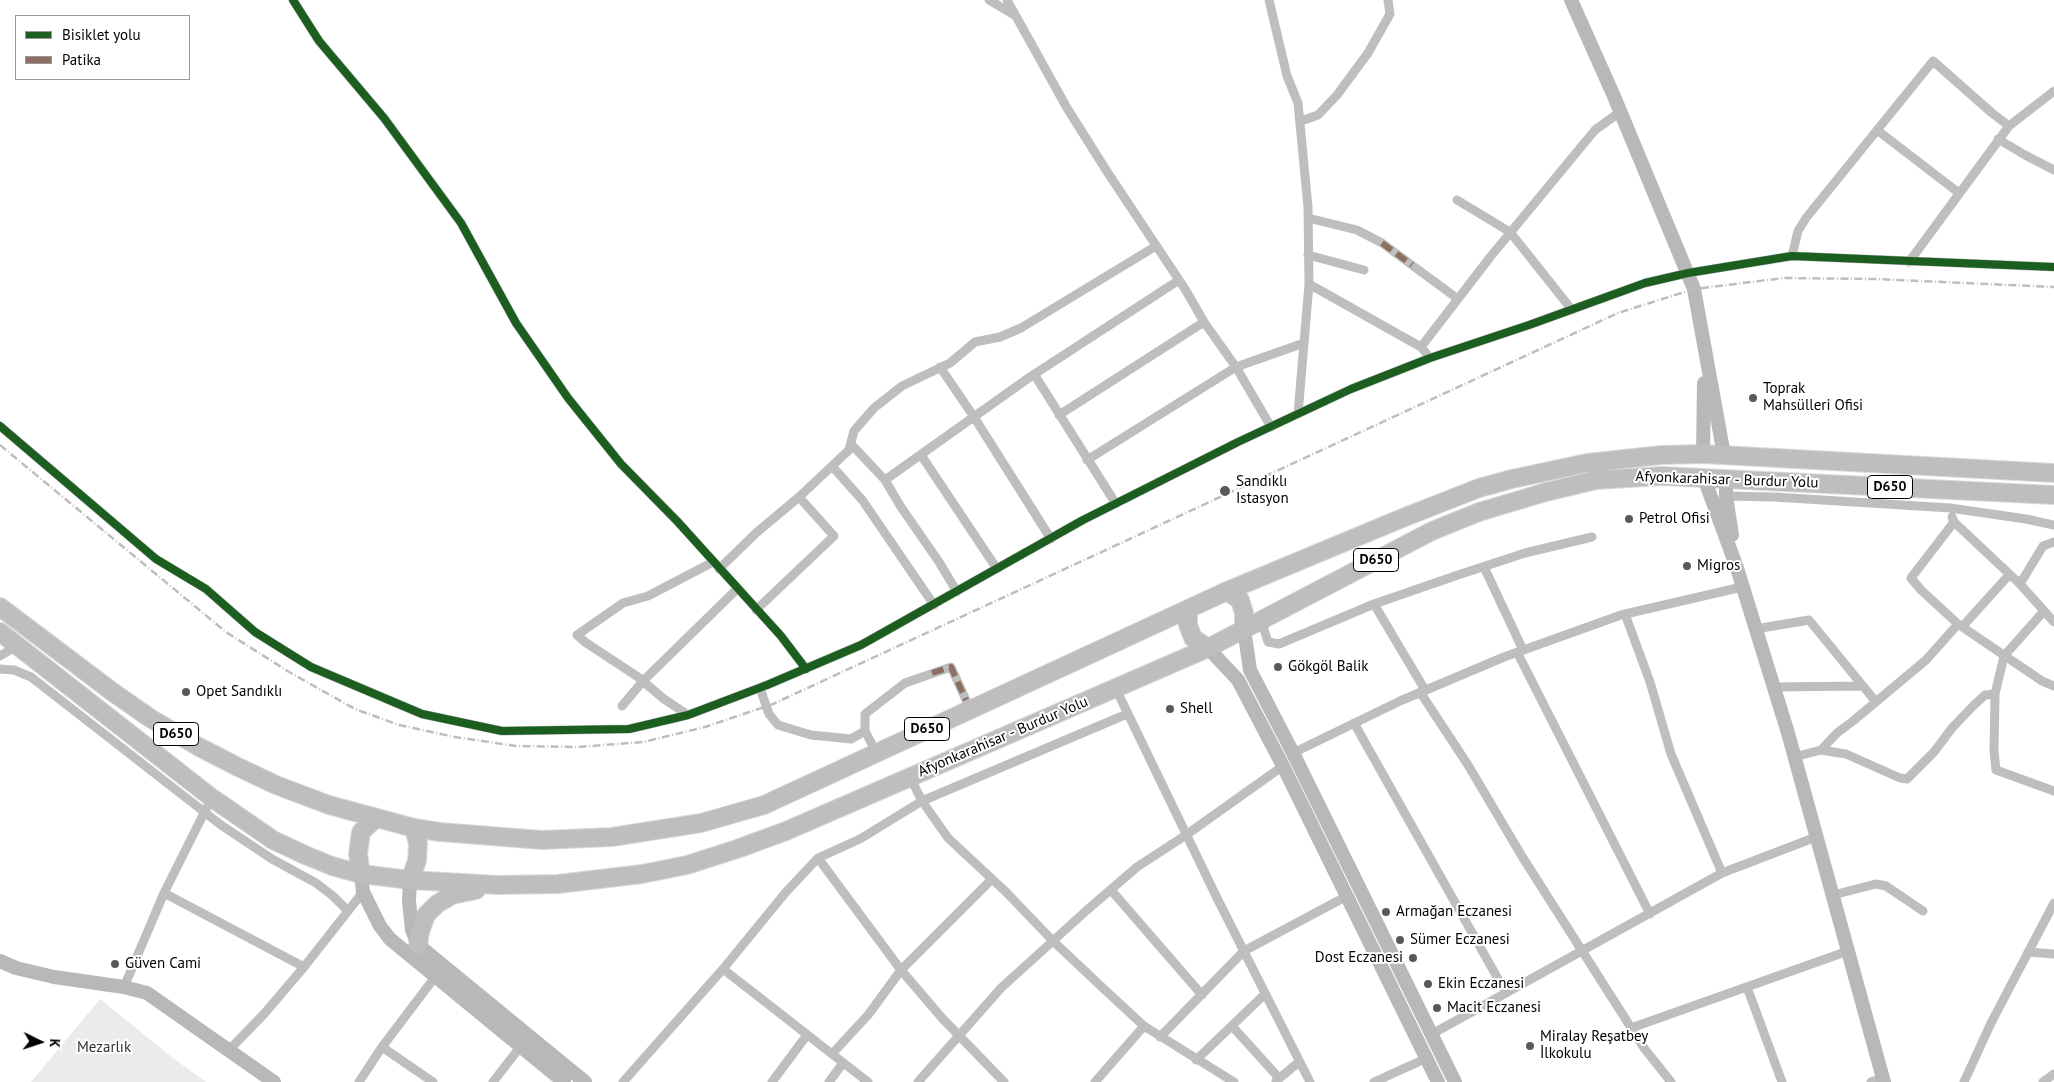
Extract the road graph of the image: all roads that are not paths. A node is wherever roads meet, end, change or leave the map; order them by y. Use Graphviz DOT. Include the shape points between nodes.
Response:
graph roads {
  1 [pos="293,0"];
  2 [pos="989,0"];
  3 [pos="1007,0"];
  4 [pos="1269,0"];
  5 [pos="1388,0"];
  6 [pos="1571,0"];
  7 [pos="1014,15"];
  8 [pos="2054,91"];
  9 [pos="1620,112"];
  10 [pos="1300,121"];
  11 [pos="2009,126"];
  12 [pos="1877,130"];
  13 [pos="1998,139"];
  14 [pos="2054,170"];
  15 [pos="1959,193"];
  16 [pos="1457,200"];
  17 [pos="1308,218"];
  18 [pos="1510,232"];
  19 [pos="1156,246"];
  20 [pos="1308,255"];
  21 [pos="1792,256"];
  22 [pos="1909,262"];
  23 [pos="2054,267"];
  24 [pos="1364,270"];
  25 [pos="1688,273"];
  26 [pos="1180,280"];
  27 [pos="1309,284"];
  28 [pos="1458,299"];
  29 [pos="1572,310"];
  30 [pos="1204,322"];
  31 [pos="1304,343"];
  32 [pos="1421,347"];
  33 [pos="1704,350"];
  34 [pos="1430,358"];
  35 [pos="940,368"];
  36 [pos="1236,368"];
  37 [pos="1034,374"];
  38 [pos="1298,414"];
  39 [pos="1059,415"];
  40 [pos="974,417"];
  41 [pos="0,426"];
  42 [pos="1271,427"];
  43 [pos="850,444"];
  44 [pos="1703,454"];
  45 [pos="921,455"];
  46 [pos="1724,455"];
  47 [pos="1087,460"];
  48 [pos="832,466"];
  49 [pos="2054,473"];
  50 [pos="1704,478"];
  51 [pos="1726,478"];
  52 [pos="886,480"];
  53 [pos="2054,495"];
  54 [pos="1726,496"];
  55 [pos="799,497"];
  56 [pos="1116,504"];
  57 [pos="1950,508"];
  58 [pos="1954,522"];
  59 [pos="2054,526"];
  60 [pos="1592,536"];
  61 [pos="1051,538"];
  62 [pos="2054,542"];
  63 [pos="716,565"];
  64 [pos="1484,566"];
  65 [pos="1736,568"];
  66 [pos="997,569"];
  67 [pos="2009,575"];
  68 [pos="2020,584"];
  69 [pos="1742,587"];
  70 [pos="738,589"];
  71 [pos="1227,591"];
  72 [pos="958,592"];
  73 [pos="1374,604"];
  74 [pos="934,605"];
  75 [pos="0,607"];
  76 [pos="1188,609"];
  77 [pos="756,610"];
  78 [pos="2044,611"];
  79 [pos="1625,614"];
  80 [pos="1262,620"];
  81 [pos="2054,622"];
  82 [pos="1960,626"];
  83 [pos="1244,629"];
  84 [pos="1755,629"];
  85 [pos="0,632"];
  86 [pos="18,646"];
  87 [pos="1208,648"];
  88 [pos="1520,651"];
  89 [pos="0,656"];
  90 [pos="2004,656"];
  91 [pos="0,669"];
  92 [pos="806,669"];
  93 [pos="643,681"];
  94 [pos="1862,686"];
  95 [pos="2054,686"];
  96 [pos="1773,687"];
  97 [pos="760,688"];
  98 [pos="1116,689"];
  99 [pos="1423,691"];
  100 [pos="1995,694"];
  101 [pos="966,700"];
  102 [pos="1876,702"];
  103 [pos="622,706"];
  104 [pos="1128,714"];
  105 [pos="688,715"];
  106 [pos="1354,723"];
  107 [pos="865,731"];
  108 [pos="1821,750"];
  109 [pos="876,752"];
  110 [pos="1293,753"];
  111 [pos="1794,757"];
  112 [pos="1283,766"];
  113 [pos="910,777"];
  114 [pos="2054,791"];
  115 [pos="922,801"];
  116 [pos="208,805"];
  117 [pos="376,818"];
  118 [pos="414,828"];
  119 [pos="1186,835"];
  120 [pos="1816,837"];
  121 [pos="818,858"];
  122 [pos="360,874"];
  123 [pos="1722,874"];
  124 [pos="992,879"];
  125 [pos="410,880"];
  126 [pos="498,885"];
  127 [pos="1111,890"];
  128 [pos="364,892"];
  129 [pos="164,893"];
  130 [pos="1833,895"];
  131 [pos="1347,896"];
  132 [pos="2054,903"];
  133 [pos="348,911"];
  134 [pos="1923,911"];
  135 [pos="1650,914"];
  136 [pos="1053,941"];
  137 [pos="418,945"];
  138 [pos="1244,951"];
  139 [pos="1582,951"];
  140 [pos="1848,951"];
  141 [pos="2028,952"];
  142 [pos="2054,954"];
  143 [pos="0,961"];
  144 [pos="304,967"];
  145 [pos="723,969"];
  146 [pos="901,970"];
  147 [pos="435,977"];
  148 [pos="1747,987"];
  149 [pos="124,988"];
  150 [pos="1506,993"];
  151 [pos="1202,994"];
  152 [pos="1265,994"];
  153 [pos="1144,1026"];
  154 [pos="1232,1026"];
  155 [pos="1631,1028"];
  156 [pos="1432,1034"];
  157 [pos="807,1035"];
  158 [pos="959,1036"];
  159 [pos="1160,1037"];
  160 [pos="382,1047"];
  161 [pos="520,1047"];
  162 [pos="229,1050"];
  163 [pos="832,1054"];
  164 [pos="1427,1058"];
  165 [pos="1196,1060"];
  166 [pos="843,1062"];
  167 [pos="1299,1062"];
  168 [pos="2054,1074"];
  169 [pos="1277,1080"];
  170 [pos="1879,1081"];
  171 [pos="274,1082"];
  172 [pos="359,1082"];
  173 [pos="433,1082"];
  174 [pos="493,1082"];
  175 [pos="564,1082"];
  176 [pos="585,1082"];
  177 [pos="623,1082"];
  178 [pos="772,1082"];
  179 [pos="829,1082"];
  180 [pos="868,1082"];
  181 [pos="918,1082"];
  182 [pos="1004,1082"];
  183 [pos="1095,1082"];
  184 [pos="1234,1082"];
  185 [pos="1310,1082"];
  186 [pos="1374,1082"];
  187 [pos="1438,1082"];
  188 [pos="1456,1082"];
  189 [pos="1671,1082"];
  190 [pos="1782,1082"];
  191 [pos="1964,1082"];
  192 [pos="2044,1082"];
  1 -- 63 [label="street" via="319,41 384,118 461,223 516,323 568,398 620,464"];
  2 -- 7 [label="street"];
  3 -- 7 [label="street"];
  4 -- 10 [label="street" via="1287,76 1298,103"];
  5 -- 10 [label="street" via="1390,14 1368,53 1318,115"];
  6 -- 9 [label="street"];
  7 -- 19 [label="street" via="1072,116"];
  8 -- 11 [label="street"];
  9 -- 18 [label="street" via="1595,130"];
  9 -- 25 [label="street"];
  10 -- 17 [label="street"];
  11 -- 12 [label="street" via="1933,61"];
  11 -- 13 [label="street"];
  12 -- 15 [label="street"];
  12 -- 21 [label="street" via="1798,231"];
  13 -- 14 [label="street"];
  13 -- 15 [label="street"];
  15 -- 22 [label="street"];
  16 -- 18 [label="street"];
  17 -- 20 [label="street"];
  17 -- 28 [label="street" via="1357,230 1382,243"];
  18 -- 28 [label="street"];
  18 -- 29 [label="street"];
  19 -- 26 [label="street"];
  19 -- 35 [label="street" via="1021,328 975,342"];
  20 -- 24 [label="street"];
  20 -- 27 [label="street"];
  21 -- 22 [label="street"];
  21 -- 25 [label="street"];
  22 -- 23 [label="street"];
  25 -- 29 [label="street" via="1645,283"];
  25 -- 33 [label="street" via="1694,289"];
  26 -- 30 [label="street"];
  26 -- 37 [label="street"];
  27 -- 31 [label="street"];
  27 -- 32 [label="street"];
  28 -- 32 [label="street"];
  29 -- 34 [label="street"];
  30 -- 36 [label="street"];
  30 -- 39 [label="street"];
  31 -- 36 [label="street"];
  31 -- 38 [label="street"];
  32 -- 34 [label="street"];
  33 -- 44 [label="street"];
  33 -- 46 [label="street"];
  34 -- 38 [label="street"];
  35 -- 40 [label="street"];
  35 -- 43 [label="street" via="902,386 874,408 854,431"];
  36 -- 42 [label="street"];
  36 -- 47 [label="street"];
  37 -- 39 [label="street"];
  37 -- 40 [label="street"];
  38 -- 42 [label="street"];
  39 -- 47 [label="street"];
  40 -- 45 [label="street"];
  40 -- 61 [label="street"];
  41 -- 105 [label="street" via="156,559 206,589 255,632 311,667 397,704 422,714 502,732 629,729"];
  42 -- 56 [label="street"];
  43 -- 48 [label="street" via="849,450"];
  43 -- 52 [label="street"];
  44 -- 46 [label="highway, Afyonkarahisar - Burdur Yolu / D650"];
  44 -- 50 [label="highway"];
  44 -- 71 [label="highway, Afyonkarahisar - Burdur Yolu / D650" via="1587,463 1479,488"];
  45 -- 52 [label="street"];
  45 -- 66 [label="street"];
  46 -- 49 [label="highway, Afyonkarahisar - Burdur Yolu / D650"];
  46 -- 51 [label="highway"];
  47 -- 56 [label="street"];
  48 -- 55 [label="street"];
  48 -- 74 [label="street" via="863,501"];
  50 -- 51 [label="highway, Afyonkarahisar - Burdur Yolu / D650"];
  50 -- 65 [label="street"];
  50 -- 80 [label="highway, Afyonkarahisar - Burdur Yolu / D650" via="1662,476 1596,480 1496,507 1432,531"];
  51 -- 53 [label="highway, Afyonkarahisar - Burdur Yolu / D650"];
  51 -- 54 [label="street"];
  52 -- 72 [label="street"];
  54 -- 57 [label="street"];
  54 -- 65 [label="street"];
  55 -- 63 [label="street"];
  55 -- 77 [label="street" via="834,536"];
  56 -- 61 [label="street"];
  57 -- 58 [label="street"];
  57 -- 59 [label="street"];
  58 -- 67 [label="street"];
  58 -- 82 [label="street" via="1911,578"];
  60 -- 64 [label="street"];
  61 -- 66 [label="street"];
  62 -- 68 [label="street" via="2043,546"];
  63 -- 70 [label="street"];
  63 -- 93 [label="street" via="648,596 623,602 578,635"];
  64 -- 73 [label="street"];
  64 -- 88 [label="street"];
  65 -- 69 [label="street"];
  66 -- 72 [label="street"];
  67 -- 68 [label="street"];
  67 -- 82 [label="street"];
  68 -- 78 [label="street"];
  69 -- 79 [label="street"];
  69 -- 84 [label="street"];
  70 -- 77 [label="street"];
  70 -- 93 [label="street"];
  71 -- 76 [label="highway, Afyonkarahisar - Burdur Yolu / D650"];
  71 -- 83 [label="highway" via="1240,600"];
  72 -- 74 [label="street"];
  73 -- 80 [label="street" via="1279,644 1268,642"];
  73 -- 99 [label="street"];
  74 -- 92 [label="street" via="862,645"];
  75 -- 117 [label="highway, Afyonkarahisar - Burdur Yolu / D650" via="114,693 199,747 276,785"];
  76 -- 87 [label="highway" via="1188,625 1193,638"];
  76 -- 109 [label="highway, Afyonkarahisar - Burdur Yolu / D650"];
  77 -- 92 [label="street"];
  78 -- 81 [label="street"];
  78 -- 90 [label="street"];
  79 -- 88 [label="street"];
  79 -- 123 [label="street" via="1650,682 1671,754"];
  80 -- 83 [label="highway, Afyonkarahisar - Burdur Yolu / D650"];
  82 -- 90 [label="street"];
  82 -- 102 [label="street"];
  83 -- 87 [label="highway, Afyonkarahisar - Burdur Yolu / D650"];
  83 -- 110 [label="street" via="1250,670"];
  84 -- 94 [label="street" via="1808,620"];
  84 -- 96 [label="street"];
  85 -- 86 [label="highway, Afyonkarahisar - Burdur Yolu / D650"];
  86 -- 89 [label="street"];
  86 -- 116 [label="highway, Afyonkarahisar - Burdur Yolu / D650"];
  87 -- 98 [label="highway, Afyonkarahisar - Burdur Yolu / D650"];
  87 -- 112 [label="street" via="1238,680"];
  88 -- 99 [label="street"];
  88 -- 135 [label="street"];
  90 -- 95 [label="street"];
  90 -- 100 [label="street"];
  91 -- 116 [label="street" via="14,670 31,677"];
  92 -- 97 [label="street"];
  93 -- 103 [label="street"];
  93 -- 105 [label="street"];
  94 -- 96 [label="street"];
  94 -- 102 [label="street"];
  96 -- 111 [label="street"];
  97 -- 105 [label="street"];
  97 -- 107 [label="street" via="769,714 778,725 810,735 851,740"];
  98 -- 104 [label="street"];
  98 -- 113 [label="highway, Afyonkarahisar - Burdur Yolu / D650"];
  99 -- 106 [label="street"];
  99 -- 139 [label="street"];
  100 -- 108 [label="street" via="1985,695 1973,706 1907,779 1846,754"];
  100 -- 114 [label="street" via="1996,770"];
  101 -- 107 [label="street" via="951,667 905,682 865,714"];
  102 -- 108 [label="street"];
  104 -- 115 [label="street"];
  104 -- 119 [label="street"];
  106 -- 110 [label="street"];
  106 -- 150 [label="street"];
  107 -- 109 [label="street"];
  108 -- 111 [label="street"];
  109 -- 118 [label="highway, Afyonkarahisar - Burdur Yolu / D650" via="764,805 661,831 542,840"];
  110 -- 156 [label="street"];
  111 -- 120 [label="street"];
  112 -- 119 [label="street"];
  112 -- 131 [label="street"];
  113 -- 115 [label="street"];
  113 -- 126 [label="highway, Afyonkarahisar - Burdur Yolu / D650" via="737,850 687,865 567,883"];
  115 -- 121 [label="street" via="860,839"];
  115 -- 124 [label="street" via="948,838"];
  116 -- 122 [label="highway, Afyonkarahisar - Burdur Yolu / D650" via="273,840 332,866"];
  116 -- 129 [label="street"];
  116 -- 133 [label="street" via="256,850 324,889"];
  117 -- 118 [label="highway, Afyonkarahisar - Burdur Yolu / D650"];
  117 -- 122 [label="highway" via="362,832 358,854"];
  118 -- 125 [label="highway" via="418,844 417,861"];
  119 -- 127 [label="street" via="1137,867"];
  119 -- 138 [label="street"];
  120 -- 123 [label="street"];
  120 -- 130 [label="street"];
  121 -- 145 [label="street"];
  121 -- 146 [label="street"];
  122 -- 125 [label="highway, Afyonkarahisar - Burdur Yolu / D650"];
  122 -- 128 [label="street"];
  123 -- 135 [label="street"];
  124 -- 136 [label="street"];
  124 -- 146 [label="street"];
  125 -- 126 [label="highway, Afyonkarahisar - Burdur Yolu / D650"];
  125 -- 137 [label="street" via="412,930"];
  126 -- 137 [label="highway" via="452,895 437,904 426,916"];
  127 -- 136 [label="street"];
  127 -- 151 [label="street"];
  128 -- 133 [label="street"];
  128 -- 147 [label="street" via="390,939"];
  129 -- 144 [label="street"];
  129 -- 149 [label="street"];
  130 -- 134 [label="street" via="1876,884 1886,886"];
  130 -- 140 [label="street"];
  131 -- 138 [label="street"];
  131 -- 164 [label="street"];
  132 -- 141 [label="street"];
  133 -- 144 [label="street"];
  135 -- 139 [label="street"];
  136 -- 153 [label="street"];
  136 -- 158 [label="street" via="1001,988"];
  137 -- 176 [label="street"];
  138 -- 151 [label="street"];
  138 -- 152 [label="street"];
  139 -- 150 [label="street"];
  139 -- 155 [label="street"];
  140 -- 148 [label="street"];
  140 -- 170 [label="street"];
  141 -- 142 [label="street"];
  141 -- 191 [label="street"];
  143 -- 149 [label="street" via="54,978"];
  144 -- 162 [label="street"];
  145 -- 157 [label="street"];
  145 -- 177 [label="street"];
  146 -- 158 [label="street"];
  146 -- 163 [label="street" via="868,1015"];
  147 -- 160 [label="street"];
  147 -- 161 [label="street"];
  148 -- 155 [label="street"];
  148 -- 190 [label="street"];
  149 -- 162 [label="street" via="147,993"];
  150 -- 156 [label="street"];
  151 -- 159 [label="street"];
  152 -- 154 [label="street"];
  152 -- 167 [label="street"];
  153 -- 159 [label="street"];
  153 -- 183 [label="street"];
  154 -- 165 [label="street"];
  154 -- 169 [label="street"];
  155 -- 189 [label="street"];
  156 -- 188 [label="street"];
  157 -- 163 [label="street"];
  157 -- 178 [label="street"];
  158 -- 181 [label="street"];
  158 -- 182 [label="street"];
  159 -- 165 [label="street"];
  160 -- 172 [label="street"];
  160 -- 173 [label="street"];
  161 -- 174 [label="street"];
  161 -- 175 [label="street"];
  162 -- 171 [label="street"];
  163 -- 166 [label="street"];
  164 -- 186 [label="street"];
  164 -- 187 [label="street"];
  165 -- 184 [label="street"];
  166 -- 179 [label="street"];
  166 -- 180 [label="street"];
  167 -- 169 [label="street"];
  167 -- 185 [label="street"];
  168 -- 192 [label="street"];
}
